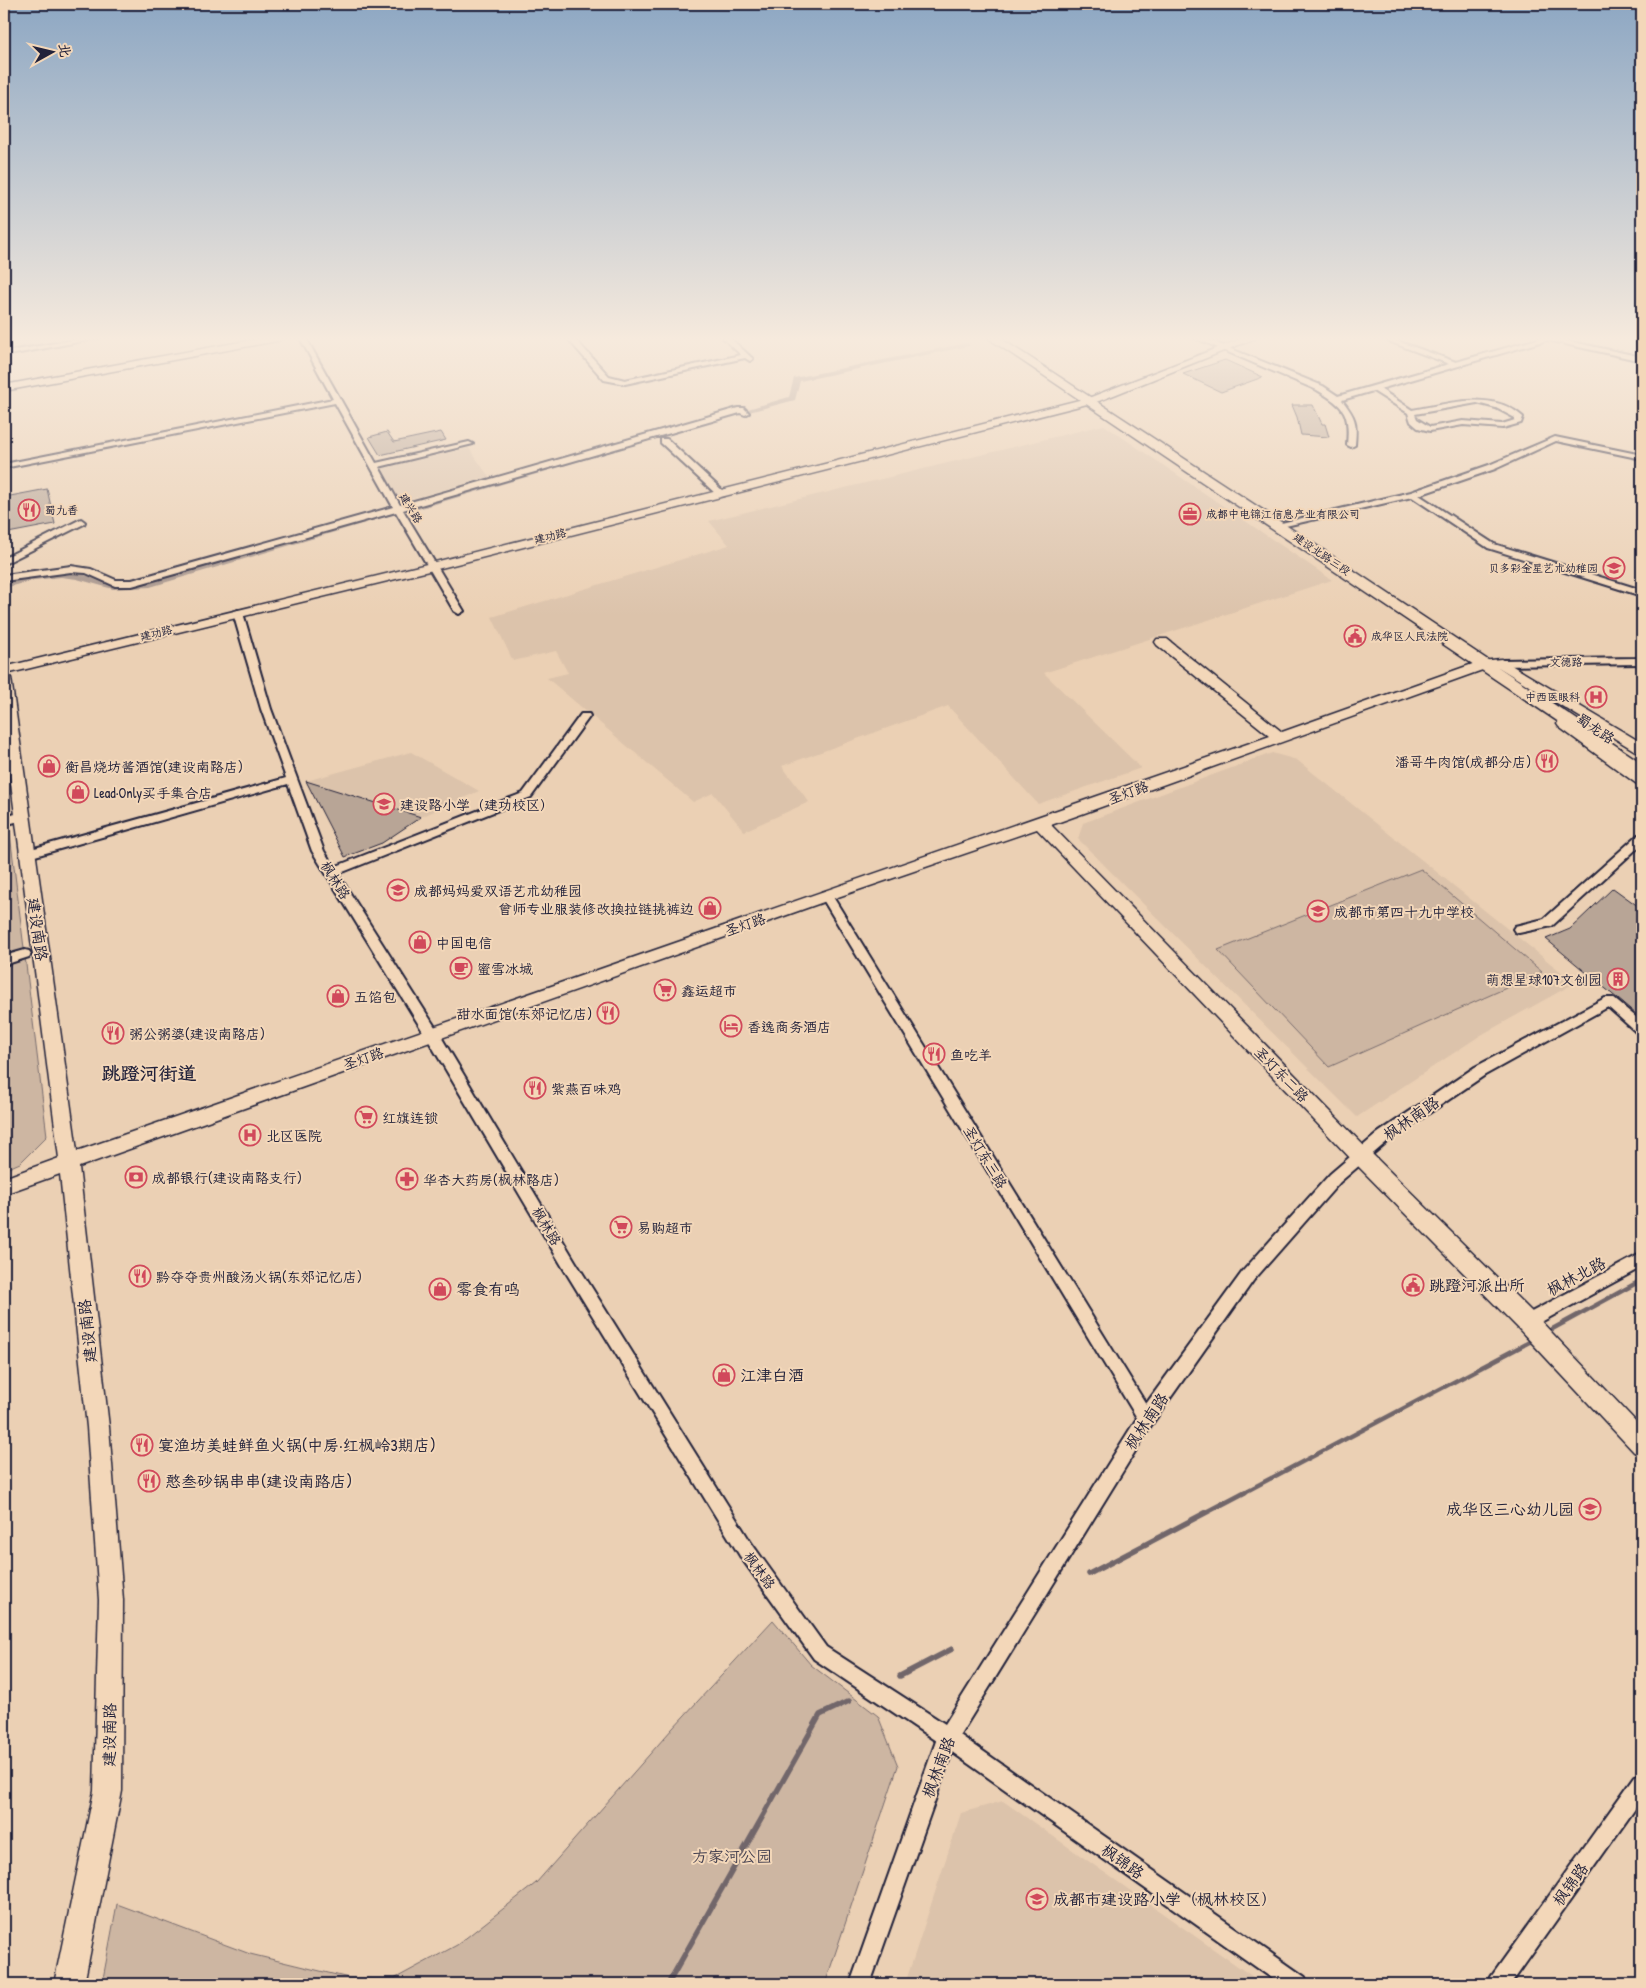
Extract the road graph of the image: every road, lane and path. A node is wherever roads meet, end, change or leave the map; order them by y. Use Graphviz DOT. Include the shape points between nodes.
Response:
graph roads {
  1 [pos="182,431"];
  2 [pos="354,431"];
  3 [pos="668,431"];
  4 [pos="968,431"];
  5 [pos="1138,431"];
  6 [pos="1353,431"];
  7 [pos="664,441"];
  8 [pos="469,444"];
  9 [pos="1351,445"];
  10 [pos="1642,458"];
  11 [pos="4,466"];
  12 [pos="374,466"];
  13 [pos="720,493"];
  14 [pos="1412,494"];
  15 [pos="397,508"];
  16 [pos="81,522"];
  17 [pos="1282,524"];
  18 [pos="4,562"];
  19 [pos="433,566"];
  20 [pos="4,578"];
  21 [pos="1642,592"];
  22 [pos="458,611"];
  23 [pos="238,613"];
  24 [pos="1162,642"];
  25 [pos="1642,660"];
  26 [pos="1494,664"];
  27 [pos="4,670"];
  28 [pos="4,678"];
  29 [pos="585,716"];
  30 [pos="1280,737"];
  31 [pos="1642,748"];
  32 [pos="1642,759"];
  33 [pos="1642,770"];
  34 [pos="291,780"];
  35 [pos="1642,781"];
  36 [pos="14,819"];
  37 [pos="1040,823"];
  38 [pos="1642,838"];
  39 [pos="28,854"];
  40 [pos="331,873"];
  41 [pos="826,895"];
  42 [pos="1519,929"];
  43 [pos="24,954"];
  44 [pos="4,961"];
  45 [pos="1642,1029"];
  46 [pos="432,1034"];
  47 [pos="1361,1156"];
  48 [pos="69,1162"];
  49 [pos="4,1186"];
  50 [pos="1642,1260"];
  51 [pos="1527,1322"];
  52 [pos="1146,1418"];
  53 [pos="1642,1444"];
  54 [pos="947,1738"];
  55 [pos="1642,1783"];
  56 [pos="69,1984"];
  57 [pos="860,1984"];
  58 [pos="1298,1984"];
  59 [pos="1498,1984"];
  1 -- 11 [label="street"];
  2 -- 12 [label="street, 建兴路"];
  3 -- 15 [label="street"];
  4 -- 13 [label="street, 建功路"];
  5 -- 17 [label="main road, 建设北路三段"];
  6 -- 9 [label="street"];
  7 -- 13 [label="street"];
  8 -- 12 [label="street"];
  10 -- 14 [label="street" via="1555,439 1492,467"];
  12 -- 15 [label="street, 建兴路"];
  13 -- 19 [label="street, 建功路"];
  14 -- 17 [label="street"];
  14 -- 21 [label="street" via="1491,546"];
  15 -- 19 [label="street, 建兴路"];
  15 -- 20 [label="street" via="132,583 115,583 88,571 70,569"];
  16 -- 18 [label="street"];
  17 -- 26 [label="main road, 建设北路三段"];
  19 -- 22 [label="street, 建兴路"];
  19 -- 23 [label="street, 建功路"];
  23 -- 27 [label="street, 建功路"];
  23 -- 34 [label="street, 枫林路"];
  24 -- 30 [label="street"];
  25 -- 26 [label="street, 文德路"];
  26 -- 30 [label="street, 圣灯路"];
  26 -- 31 [label="street, 建设北路三段"];
  26 -- 32 [label="main road, 蜀龙路"];
  26 -- 33 [label="main road"];
  26 -- 35 [label="street, 建设北路三段" via="1606,756"];
  28 -- 36 [label="street, 建设南路"];
  29 -- 40 [label="street" via="527,795"];
  30 -- 37 [label="street, 圣灯路"];
  34 -- 39 [label="street"];
  34 -- 40 [label="street, 枫林路" via="318,851"];
  36 -- 39 [label="street, 建设南路"];
  37 -- 41 [label="street, 圣灯路"];
  37 -- 47 [label="street, 圣灯东二路"];
  38 -- 42 [label="street" via="1548,923"];
  39 -- 48 [label="street, 建设南路"];
  40 -- 46 [label="street, 枫林路"];
  41 -- 46 [label="street, 圣灯路"];
  41 -- 52 [label="street, 圣灯东三路"];
  43 -- 44 [label="street"];
  45 -- 47 [label="street, 枫林南路" via="1609,1001 1480,1071 1383,1137"];
  46 -- 48 [label="street, 圣灯路"];
  46 -- 54 [label="street, 枫林路" via="570,1266 746,1550 820,1653"];
  47 -- 51 [label="street, 圣灯东二路"];
  47 -- 52 [label="street, 枫林南路" via="1335,1178 1248,1276"];
  48 -- 49 [label="street, 圣灯路"];
  48 -- 56 [label="street, 建设南路" via="98,1427 111,1600 108,1792"];
  50 -- 51 [label="street, 枫林北路"];
  51 -- 53 [label="street, 圣灯东二路"];
  52 -- 54 [label="street, 枫林南路"];
  54 -- 57 [label="street, 枫林南路"];
  54 -- 58 [label="street, 枫锦路"];
  55 -- 59 [label="street, 枫锦路"];
}
